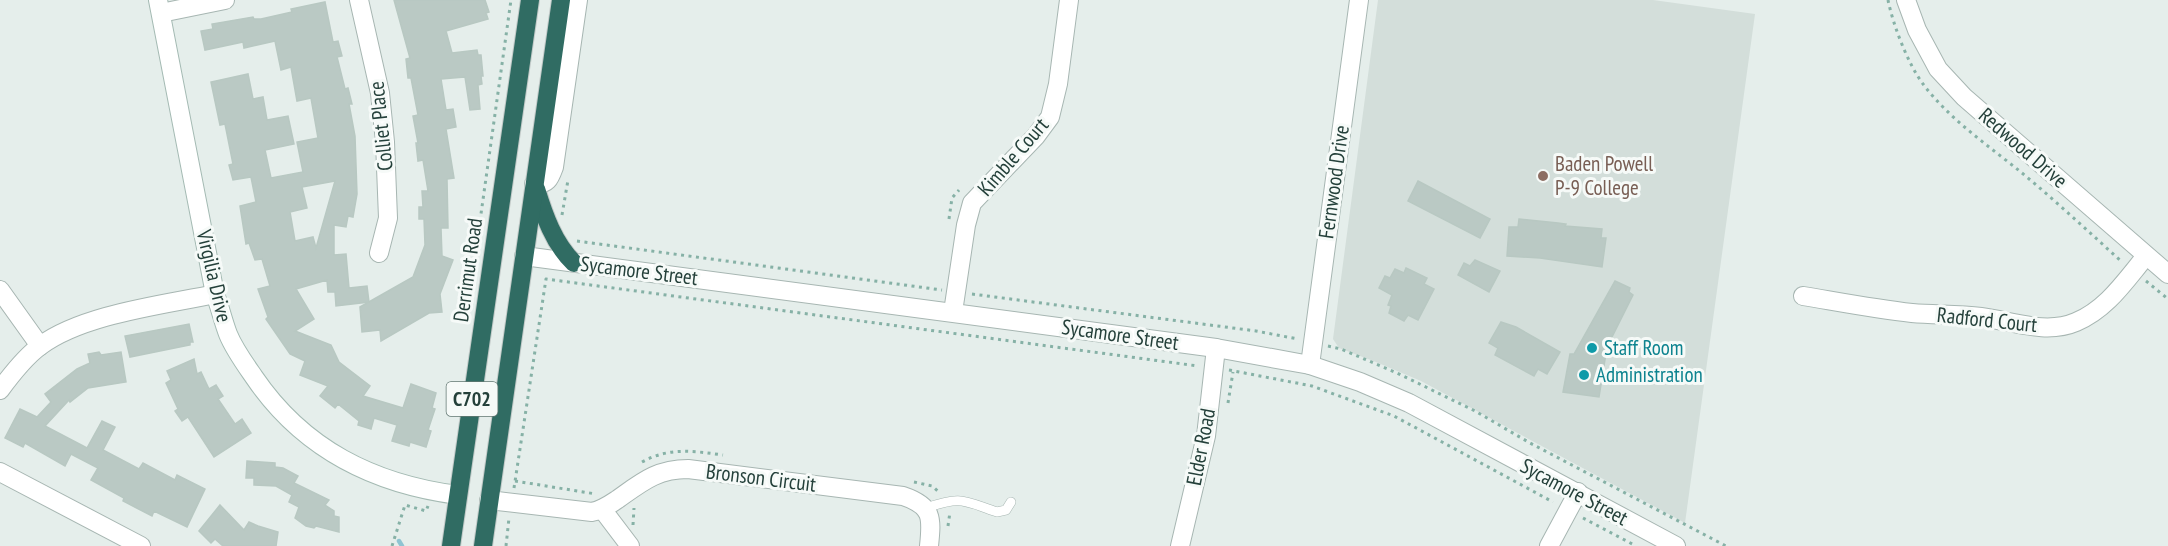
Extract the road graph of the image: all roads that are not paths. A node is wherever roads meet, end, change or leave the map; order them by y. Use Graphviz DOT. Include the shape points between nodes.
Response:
graph roads {
  1 [pos="225,0"];
  2 [pos="358,0"];
  3 [pos="530,0"];
  4 [pos="561,0"];
  5 [pos="578,0"];
  6 [pos="1069,0"];
  7 [pos="1359,0"];
  8 [pos="1906,0"];
  9 [pos="159,7"];
  10 [pos="534,184"];
  11 [pos="380,253"];
  12 [pos="494,253"];
  13 [pos="524,256"];
  14 [pos="2146,256"];
  15 [pos="574,263"];
  16 [pos="2168,274"];
  17 [pos="0,290"];
  18 [pos="215,294"];
  19 [pos="1803,296"];
  20 [pos="953,312"];
  21 [pos="40,346"];
  22 [pos="1216,348"];
  23 [pos="1310,365"];
  24 [pos="0,390"];
  25 [pos="0,472"];
  26 [pos="1578,492"];
  27 [pos="458,495"];
  28 [pos="489,500"];
  29 [pos="1011,502"];
  30 [pos="926,508"];
  31 [pos="603,509"];
  32 [pos="634,539"];
  33 [pos="141,546"];
  34 [pos="451,546"];
  35 [pos="483,546"];
  36 [pos="928,546"];
  37 [pos="1180,546"];
  38 [pos="1549,546"];
  39 [pos="1676,546"];
  1 -- 9 [label="street"];
  2 -- 11 [label="street, Colliet Place" via="380,93 383,123 388,218"];
  3 -- 12 [label="highway, Derrimut Road / C702"];
  4 -- 10 [label="highway, C702"];
  5 -- 10 [label="street" via="554,167 549,180 542,185"];
  6 -- 20 [label="street, Kimble Court" via="1050,117 972,203"];
  7 -- 23 [label="street, Fernwood Drive"];
  8 -- 14 [label="street, Redwood Drive" via="1938,69 1964,97"];
  9 -- 18 [label="street, Virgilia Drive"];
  10 -- 13 [label="highway, C702"];
  10 -- 15 [label="highway" via="562,252"];
  12 -- 13 [label="highway"];
  12 -- 27 [label="highway, Derrimut Road / C702"];
  13 -- 15 [label="street, Sycamore Street"];
  13 -- 28 [label="highway, C702"];
  14 -- 16 [label="street, Redwood Drive"];
  14 -- 19 [label="street, Radford Court" via="2094,312 2074,323 2053,326 2030,327 1981,317 1911,313"];
  15 -- 20 [label="street, Sycamore Street"];
  17 -- 21 [label="street"];
  18 -- 21 [label="street" via="113,315 70,330"];
  18 -- 27 [label="street, Virgilia Drive" via="229,336 248,368 284,415 310,439 338,457 383,477"];
  20 -- 22 [label="street, Sycamore Street"];
  21 -- 24 [label="street"];
  22 -- 23 [label="street, Sycamore Street"];
  22 -- 37 [label="street, Elder Road" via="1206,436"];
  23 -- 26 [label="street, Sycamore Street" via="1360,381 1408,403"];
  25 -- 33 [label="street"];
  26 -- 38 [label="street"];
  26 -- 39 [label="street, Sycamore Street"];
  27 -- 28 [label="highway"];
  27 -- 34 [label="highway, Derrimut Road / C702"];
  28 -- 31 [label="street" via="584,512"];
  28 -- 35 [label="highway, C702"];
  29 -- 30 [label="lane" via="1006,510 997,512 961,500"];
  30 -- 31 [label="street, Bronson Circuit" via="903,496 688,469 661,472"];
  30 -- 36 [label="street" via="931,518"];
  31 -- 32 [label="street"];
}
